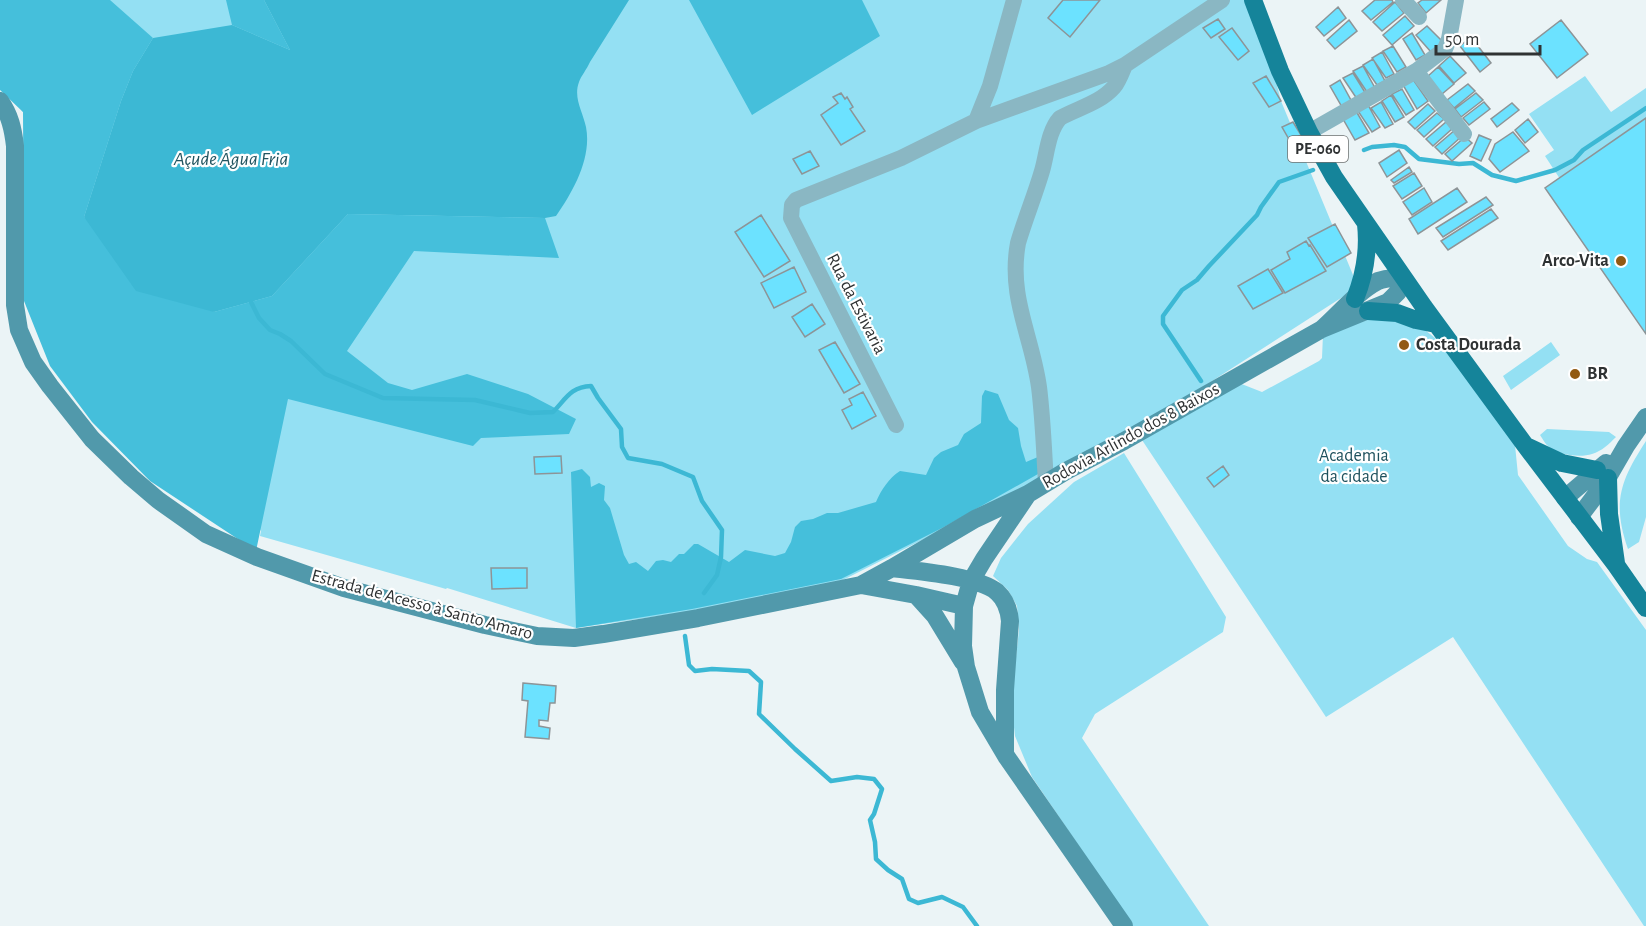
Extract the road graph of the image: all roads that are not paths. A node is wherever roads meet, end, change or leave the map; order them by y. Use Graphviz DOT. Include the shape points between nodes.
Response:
graph roads {
  1 [pos="1014,0"];
  2 [pos="1222,0"];
  3 [pos="1253,0"];
  4 [pos="1403,0"];
  5 [pos="1456,0"];
  6 [pos="1419,17"];
  7 [pos="1125,65"];
  8 [pos="1416,71"];
  9 [pos="0,101"];
  10 [pos="976,121"];
  11 [pos="1309,132"];
  12 [pos="1464,134"];
  13 [pos="1366,222"];
  14 [pos="1402,277"];
  15 [pos="1361,305"];
  16 [pos="1436,324"];
  17 [pos="1646,417"];
  18 [pos="896,425"];
  19 [pos="1524,445"];
  20 [pos="1603,474"];
  21 [pos="1046,483"];
  22 [pos="1028,494"];
  23 [pos="1565,498"];
  24 [pos="1578,517"];
  25 [pos="1616,565"];
  26 [pos="892,568"];
  27 [pos="971,581"];
  28 [pos="861,585"];
  29 [pos="916,595"];
  30 [pos="964,606"];
  31 [pos="1646,608"];
  32 [pos="966,667"];
  33 [pos="1006,756"];
  34 [pos="1124,926"];
  1 -- 10 [label="street"];
  2 -- 7 [label="street"];
  3 -- 11 [label="main road, PE-060"];
  4 -- 6 [label="street"];
  5 -- 8 [label="street" via="1445,49"];
  7 -- 10 [label="street"];
  7 -- 21 [label="street" via="1106,95 1056,122 1018,243 1015,279 1039,387"];
  8 -- 11 [label="street"];
  8 -- 12 [label="street"];
  9 -- 28 [label="main road, Estrada de Acesso à Santo Amaro" via="13,128 15,146 16,319 33,362 92,439 131,477 206,534 256,557 344,588 537,636 574,638"];
  10 -- 18 [label="street, Rua da Estivaria" via="792,205 791,218"];
  11 -- 13 [label="main road, PE-060"];
  13 -- 14 [label="main road, PE-060"];
  13 -- 15 [label="main road" via="1367,257 1360,285"];
  14 -- 15 [label="main road, Rodovia Arlindo dos 8 Baixos" via="1377,282 1362,292"];
  14 -- 16 [label="main road, PE-060"];
  15 -- 16 [label="main road"];
  15 -- 21 [label="main road, Rodovia Arlindo dos 8 Baixos"];
  16 -- 19 [label="main road, PE-060"];
  17 -- 20 [label="main road"];
  19 -- 20 [label="main road" via="1562,463"];
  19 -- 23 [label="main road, PE-060"];
  20 -- 23 [label="main road"];
  20 -- 24 [label="main road"];
  20 -- 25 [label="main road"];
  21 -- 22 [label="main road, Rodovia Arlindo dos 8 Baixos"];
  22 -- 26 [label="main road" via="975,519"];
  22 -- 27 [label="main road, Rodovia Arlindo dos 8 Baixos"];
  23 -- 24 [label="main road, PE-060"];
  24 -- 25 [label="main road, PE-060"];
  25 -- 31 [label="main road, PE-060"];
  26 -- 27 [label="main road"];
  26 -- 28 [label="main road"];
  27 -- 30 [label="main road, Rodovia Arlindo dos 8 Baixos"];
  27 -- 33 [label="main road" via="997,592 1009,612"];
  28 -- 29 [label="main road"];
  29 -- 30 [label="main road"];
  29 -- 32 [label="main road" via="935,616"];
  30 -- 32 [label="main road, Rodovia Arlindo dos 8 Baixos"];
  32 -- 33 [label="main road, Rodovia Arlindo dos 8 Baixos" via="980,712"];
  33 -- 34 [label="main road, Rodovia Arlindo dos 8 Baixos"];
}
